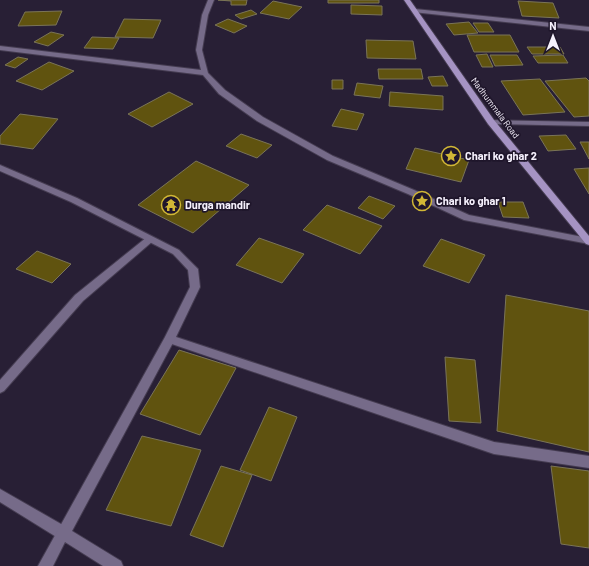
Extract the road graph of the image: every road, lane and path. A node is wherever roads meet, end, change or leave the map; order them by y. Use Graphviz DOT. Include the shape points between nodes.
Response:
graph roads {
  1 [pos="211,0"];
  2 [pos="407,0"];
  3 [pos="415,11"];
  4 [pos="589,29"];
  5 [pos="0,48"];
  6 [pos="205,73"];
  7 [pos="491,122"];
  8 [pos="589,124"];
  9 [pos="0,168"];
  10 [pos="150,239"];
  11 [pos="589,241"];
  12 [pos="170,339"];
  13 [pos="0,388"];
  14 [pos="589,462"];
  15 [pos="0,495"];
  16 [pos="63,533"];
  17 [pos="45,566"];
  18 [pos="116,566"];
  1 -- 6 [label="street" via="205,15 199,50"];
  2 -- 3 [label="street, Madhummala Road"];
  3 -- 4 [label="street"];
  3 -- 7 [label="street, Madhummala Road"];
  5 -- 6 [label="street"];
  6 -- 11 [label="street" via="222,92 260,119 330,158 467,218"];
  7 -- 8 [label="street"];
  7 -- 11 [label="street, Madhummala Road"];
  9 -- 10 [label="street" via="74,200"];
  10 -- 12 [label="street" via="176,252 193,269 195,287"];
  10 -- 13 [label="street" via="79,298"];
  12 -- 14 [label="street" via="494,448"];
  12 -- 16 [label="street"];
  15 -- 16 [label="street"];
  16 -- 17 [label="street"];
  16 -- 18 [label="street"];
}
